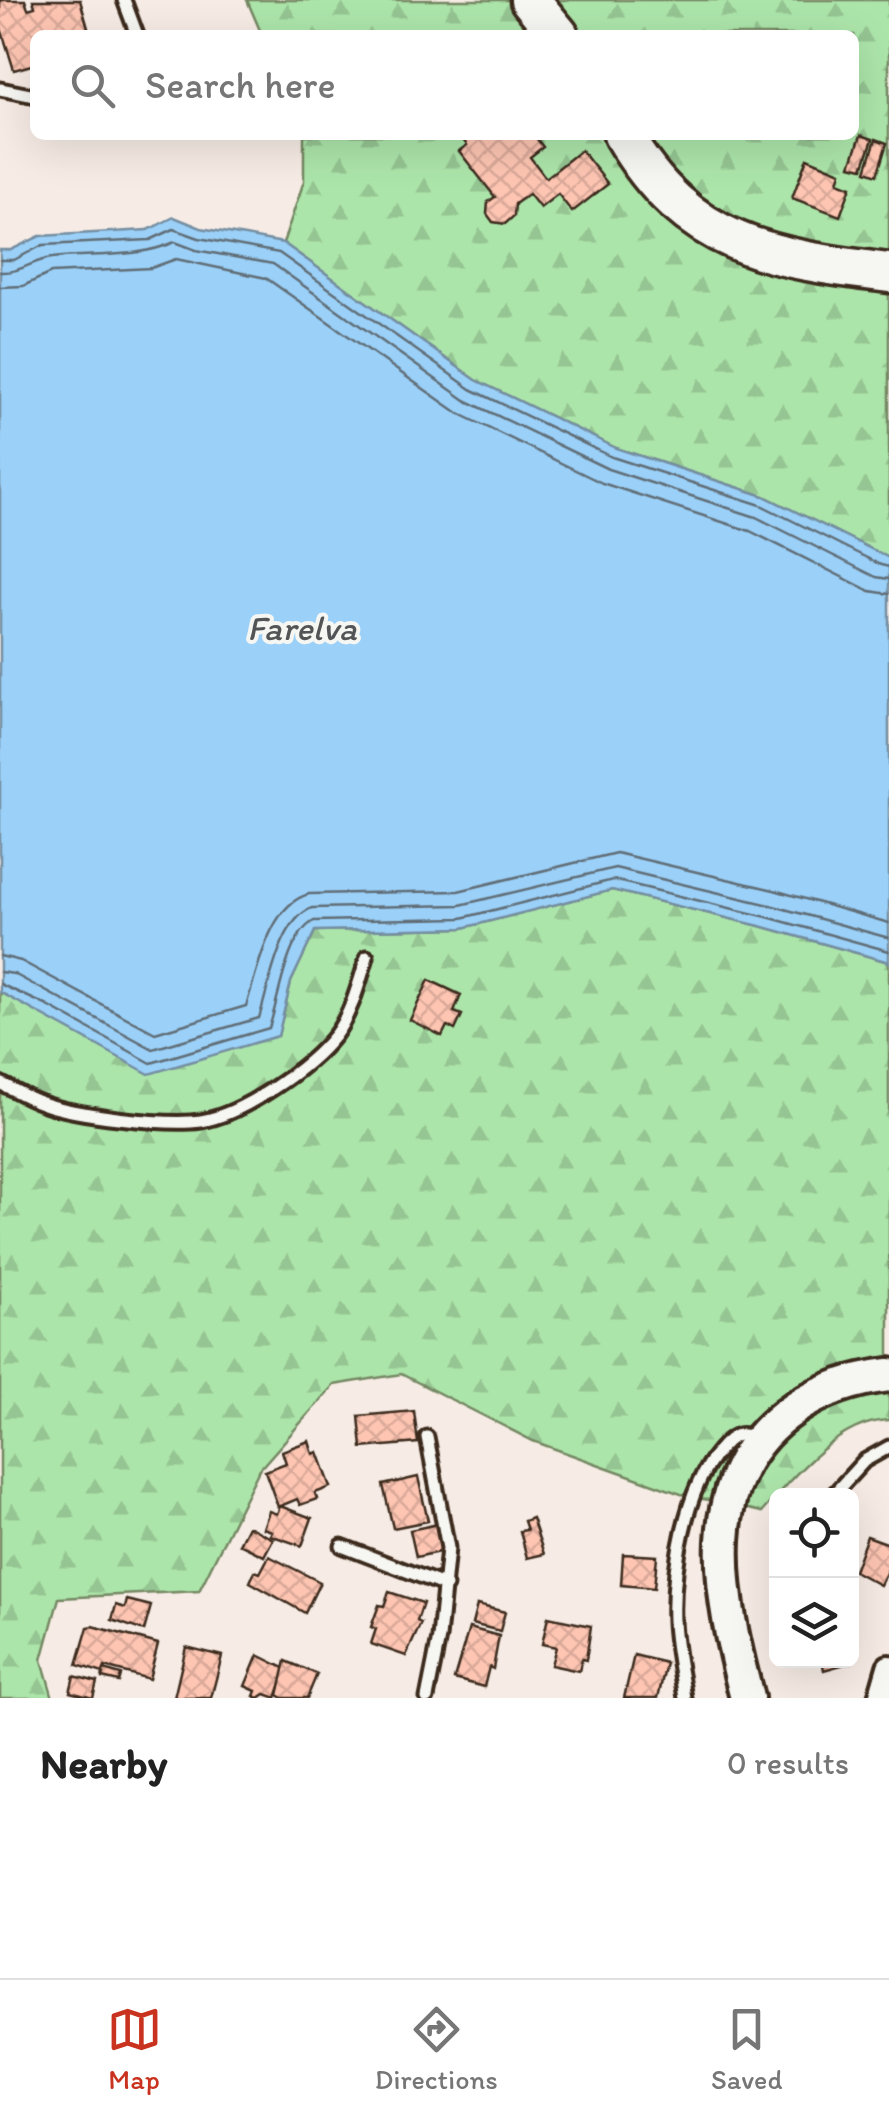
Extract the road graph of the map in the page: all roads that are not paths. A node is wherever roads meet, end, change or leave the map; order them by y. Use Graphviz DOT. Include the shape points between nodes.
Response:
graph roads {
  1 [pos="124,0"];
  2 [pos="530,0"];
  3 [pos="135,30"];
  4 [pos="555,30"];
  5 [pos="0,89"];
  6 [pos="30,95"];
  7 [pos="625,140"];
  8 [pos="889,273"];
  9 [pos="367,957"];
  10 [pos="0,1083"];
  11 [pos="889,1375"];
  12 [pos="427,1437"];
  13 [pos="757,1440"];
  14 [pos="889,1447"];
  15 [pos="839,1488"];
  16 [pos="342,1546"];
  17 [pos="446,1586"];
  18 [pos="889,1668"];
  19 [pos="428,1698"];
  20 [pos="685,1698"];
  21 [pos="747,1698"];
  22 [pos="880,1698"];
  1 -- 3 [label="lane"];
  2 -- 4 [label="main road"];
  5 -- 6 [label="lane"];
  7 -- 8 [label="main road" via="652,181 732,241 804,262"];
  9 -- 10 [label="lane" via="335,1035 291,1075 223,1115 164,1121 101,1114 44,1104"];
  11 -- 13 [label="street" via="843,1383 807,1400"];
  12 -- 17 [label="lane" via="446,1526"];
  13 -- 20 [label="lane" via="735,1434 724,1444 707,1464 688,1512 674,1621"];
  13 -- 21 [label="street" via="732,1488 722,1551 726,1609"];
  14 -- 15 [label="lane" via="864,1461"];
  16 -- 17 [label="lane"];
  17 -- 19 [label="lane"];
  18 -- 22 [label="street"];
}
